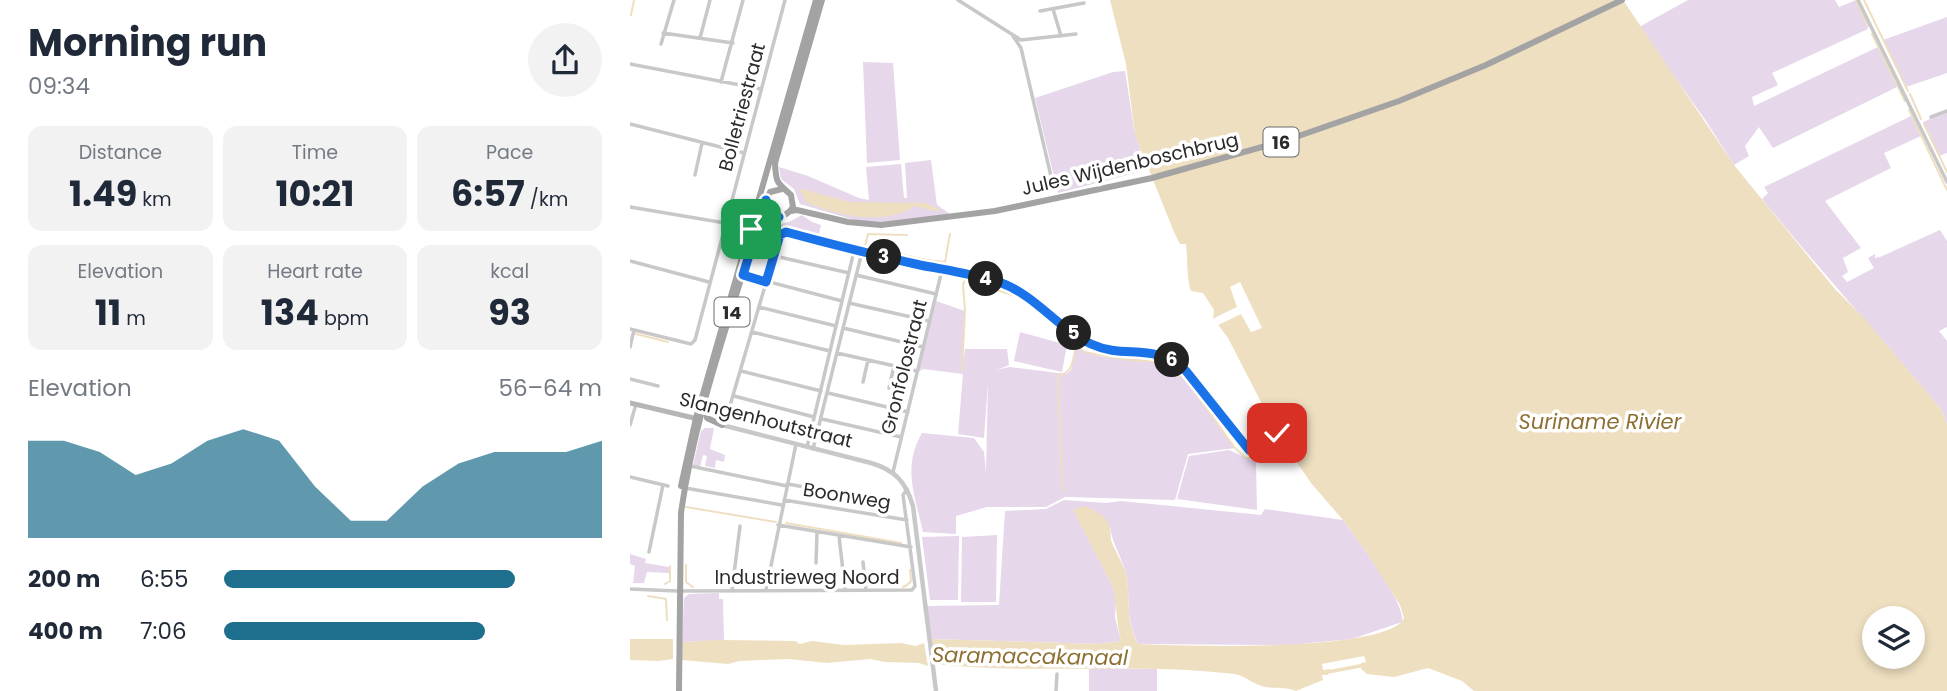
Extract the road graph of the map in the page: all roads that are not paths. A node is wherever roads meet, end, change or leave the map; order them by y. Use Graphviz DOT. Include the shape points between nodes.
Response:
graph roads {
  1 [pos="674,0"];
  2 [pos="710,0"];
  3 [pos="743,0"];
  4 [pos="785,0"];
  5 [pos="816,0"];
  6 [pos="822,0"];
  7 [pos="958,0"];
  8 [pos="1622,0"];
  9 [pos="1858,0"];
  10 [pos="1084,3"];
  11 [pos="1053,9"];
  12 [pos="1040,11"];
  13 [pos="663,33"];
  14 [pos="1076,34"];
  15 [pos="1013,36"];
  16 [pos="1061,36"];
  17 [pos="700,38"];
  18 [pos="733,43"];
  19 [pos="661,44"];
  20 [pos="630,64"];
  21 [pos="721,82"];
  22 [pos="761,89"];
  23 [pos="1947,111"];
  24 [pos="1931,117"];
  25 [pos="630,124"];
  26 [pos="702,143"];
  27 [pos="744,153"];
  28 [pos="772,157"];
  29 [pos="695,175"];
  30 [pos="1947,182"];
  31 [pos="782,189"];
  32 [pos="1054,189"];
  33 [pos="766,198"];
  34 [pos="794,203"];
  35 [pos="630,207"];
  36 [pos="791,211"];
  37 [pos="827,216"];
  38 [pos="779,217"];
  39 [pos="725,223"];
  40 [pos="751,229"];
  41 [pos="854,251"];
  42 [pos="862,252"];
  43 [pos="775,256"];
  44 [pos="630,261"];
  45 [pos="942,270"];
  46 [pos="849,274"];
  47 [pos="743,275"];
  48 [pos="856,275"];
  49 [pos="710,282"];
  50 [pos="766,282"];
  51 [pos="936,294"];
  52 [pos="843,301"];
  53 [pos="849,303"];
  54 [pos="759,307"];
  55 [pos="929,321"];
  56 [pos="836,326"];
  57 [pos="842,328"];
  58 [pos="632,330"];
  59 [pos="752,332"];
  60 [pos="630,347"];
  61 [pos="923,347"];
  62 [pos="830,352"];
  63 [pos="837,353"];
  64 [pos="868,360"];
  65 [pos="894,366"];
  66 [pos="741,371"];
  67 [pos="917,371"];
  68 [pos="630,379"];
  69 [pos="863,382"];
  70 [pos="658,386"];
  71 [pos="889,388"];
  72 [pos="821,391"];
  73 [pos="709,392"];
  74 [pos="827,393"];
  75 [pos="733,396"];
  76 [pos="633,403"];
  77 [pos="908,412"];
  78 [pos="814,416"];
  79 [pos="821,418"];
  80 [pos="698,419"];
  81 [pos="630,425"];
  82 [pos="723,425"];
  83 [pos="1277,433"];
  84 [pos="901,437"];
  85 [pos="796,444"];
  86 [pos="810,448"];
  87 [pos="689,466"];
  88 [pos="893,472"];
  89 [pos="630,477"];
  90 [pos="787,485"];
  91 [pos="684,488"];
  92 [pos="907,489"];
  93 [pos="871,498"];
  94 [pos="784,499"];
  95 [pos="782,505"];
  96 [pos="906,520"];
  97 [pos="778,525"];
  98 [pos="740,526"];
  99 [pos="817,533"];
  100 [pos="839,536"];
  101 [pos="911,547"];
  102 [pos="649,552"];
  103 [pos="863,562"];
  104 [pos="816,563"];
  105 [pos="630,589"];
  106 [pos="766,590"];
  107 [pos="845,590"];
  108 [pos="866,590"];
  109 [pos="679,591"];
  110 [pos="732,591"];
  111 [pos="1057,674"];
  112 [pos="677,691"];
  113 [pos="936,691"];
  114 [pos="1056,691"];
  1 -- 13 [label="street"];
  2 -- 17 [label="street"];
  3 -- 18 [label="street"];
  4 -- 22 [label="street, Bolletriestraat"];
  5 -- 28 [label="main road"];
  6 -- 31 [label="main road" via="775,163 776,181"];
  7 -- 15 [label="street"];
  8 -- 37 [label="main road, Jules Wijdenboschbrug / 16" via="1427,90 1290,139 1197,166 995,211 865,225"];
  9 -- 30 [label="street"];
  10 -- 11 [label="street"];
  11 -- 12 [label="street"];
  11 -- 16 [label="street"];
  13 -- 17 [label="street"];
  13 -- 19 [label="street"];
  14 -- 16 [label="street"];
  15 -- 16 [label="street" via="1026,41"];
  15 -- 32 [label="street" via="1021,48"];
  17 -- 18 [label="street"];
  18 -- 21 [label="street"];
  20 -- 21 [label="street"];
  21 -- 22 [label="street"];
  22 -- 27 [label="street, Bolletriestraat"];
  23 -- 24 [label="street"];
  25 -- 26 [label="street"];
  26 -- 27 [label="street"];
  26 -- 29 [label="street"];
  27 -- 39 [label="street, Bolletriestraat"];
  28 -- 33 [label="main road"];
  28 -- 40 [label="main road"];
  31 -- 33 [label="main road" via="773,190"];
  31 -- 34 [label="main road, 16"];
  33 -- 38 [label="main road" via="768,212"];
  33 -- 40 [label="main road, 14"];
  34 -- 36 [label="main road"];
  34 -- 37 [label="main road, Jules Wijdenboschbrug / 16"];
  35 -- 39 [label="street"];
  36 -- 37 [label="main road, Jules Wijdenboschbrug / 16"];
  36 -- 38 [label="main road"];
  38 -- 47 [label="main road, 14" via="757,229"];
  39 -- 49 [label="street, Bolletriestraat"];
  40 -- 80 [label="main road, 14"];
  41 -- 42 [label="street"];
  41 -- 43 [label="street" via="783,233"];
  41 -- 46 [label="street"];
  42 -- 45 [label="street"];
  42 -- 48 [label="street"];
  43 -- 46 [label="street"];
  43 -- 50 [label="street"];
  44 -- 49 [label="street"];
  45 -- 51 [label="street, Gronfolostraat"];
  45 -- 83 [label="street" via="998,282 1023,293 1092,344 1155,353 1177,362 1249,450"];
  46 -- 48 [label="street"];
  46 -- 52 [label="street"];
  47 -- 50 [label="street"];
  47 -- 73 [label="main road, 14"];
  48 -- 51 [label="street"];
  48 -- 53 [label="street"];
  49 -- 58 [label="street, Bolletriestraat" via="693,343"];
  50 -- 52 [label="street"];
  50 -- 54 [label="street"];
  51 -- 55 [label="street, Gronfolostraat"];
  52 -- 53 [label="street"];
  52 -- 56 [label="street"];
  53 -- 55 [label="street"];
  53 -- 57 [label="street"];
  54 -- 56 [label="street"];
  54 -- 59 [label="street"];
  55 -- 61 [label="street, Gronfolostraat"];
  56 -- 57 [label="street"];
  56 -- 62 [label="street"];
  57 -- 61 [label="street"];
  57 -- 63 [label="street"];
  58 -- 60 [label="street"];
  59 -- 62 [label="street"];
  59 -- 66 [label="street"];
  61 -- 67 [label="street, Gronfolostraat"];
  62 -- 63 [label="street"];
  62 -- 72 [label="street"];
  63 -- 64 [label="street"];
  63 -- 74 [label="street"];
  64 -- 65 [label="street"];
  64 -- 69 [label="street"];
  65 -- 67 [label="street"];
  65 -- 71 [label="street"];
  66 -- 72 [label="street"];
  66 -- 75 [label="street"];
  67 -- 77 [label="street, Gronfolostraat"];
  68 -- 70 [label="street"];
  72 -- 74 [label="street"];
  72 -- 78 [label="street"];
  73 -- 80 [label="main road, 14"];
  73 -- 82 [label="main road" via="706,415"];
  74 -- 77 [label="street"];
  74 -- 79 [label="street"];
  75 -- 78 [label="street"];
  75 -- 82 [label="street"];
  76 -- 80 [label="main road, Slangenhoutstraat"];
  76 -- 81 [label="street"];
  77 -- 84 [label="street, Gronfolostraat"];
  78 -- 79 [label="street"];
  78 -- 86 [label="street"];
  79 -- 84 [label="street"];
  79 -- 86 [label="street"];
  80 -- 82 [label="street, Slangenhoutstraat"];
  80 -- 87 [label="main road, 14"];
  80 -- 109 [label="main road, 14" via="680,488"];
  82 -- 85 [label="street, Slangenhoutstraat"];
  84 -- 88 [label="street, Gronfolostraat"];
  85 -- 86 [label="street, Slangenhoutstraat"];
  85 -- 90 [label="street"];
  86 -- 88 [label="street, Slangenhoutstraat"];
  87 -- 90 [label="street"];
  87 -- 91 [label="main road, 14"];
  88 -- 92 [label="street"];
  89 -- 102 [label="street" via="665,486"];
  90 -- 93 [label="street"];
  90 -- 94 [label="street"];
  91 -- 95 [label="street"];
  91 -- 109 [label="main road, 14"];
  92 -- 96 [label="street, Industrieweg Noord" via="903,495"];
  92 -- 113 [label="street" via="913,506"];
  94 -- 95 [label="street"];
  94 -- 96 [label="street, Boonweg"];
  95 -- 97 [label="street"];
  96 -- 101 [label="street, Industrieweg Noord"];
  97 -- 99 [label="street"];
  97 -- 106 [label="street"];
  98 -- 110 [label="street"];
  99 -- 100 [label="street"];
  99 -- 104 [label="street"];
  100 -- 101 [label="street"];
  100 -- 107 [label="street"];
  101 -- 108 [label="street, Industrieweg Noord" via="913,589"];
  103 -- 108 [label="street"];
  105 -- 109 [label="street, Industrieweg Noord"];
  106 -- 107 [label="street, Industrieweg Noord"];
  106 -- 110 [label="street, Industrieweg Noord"];
  107 -- 108 [label="street, Industrieweg Noord"];
  109 -- 110 [label="street, Industrieweg Noord"];
  109 -- 112 [label="main road, 14"];
  111 -- 114 [label="street"];
}
